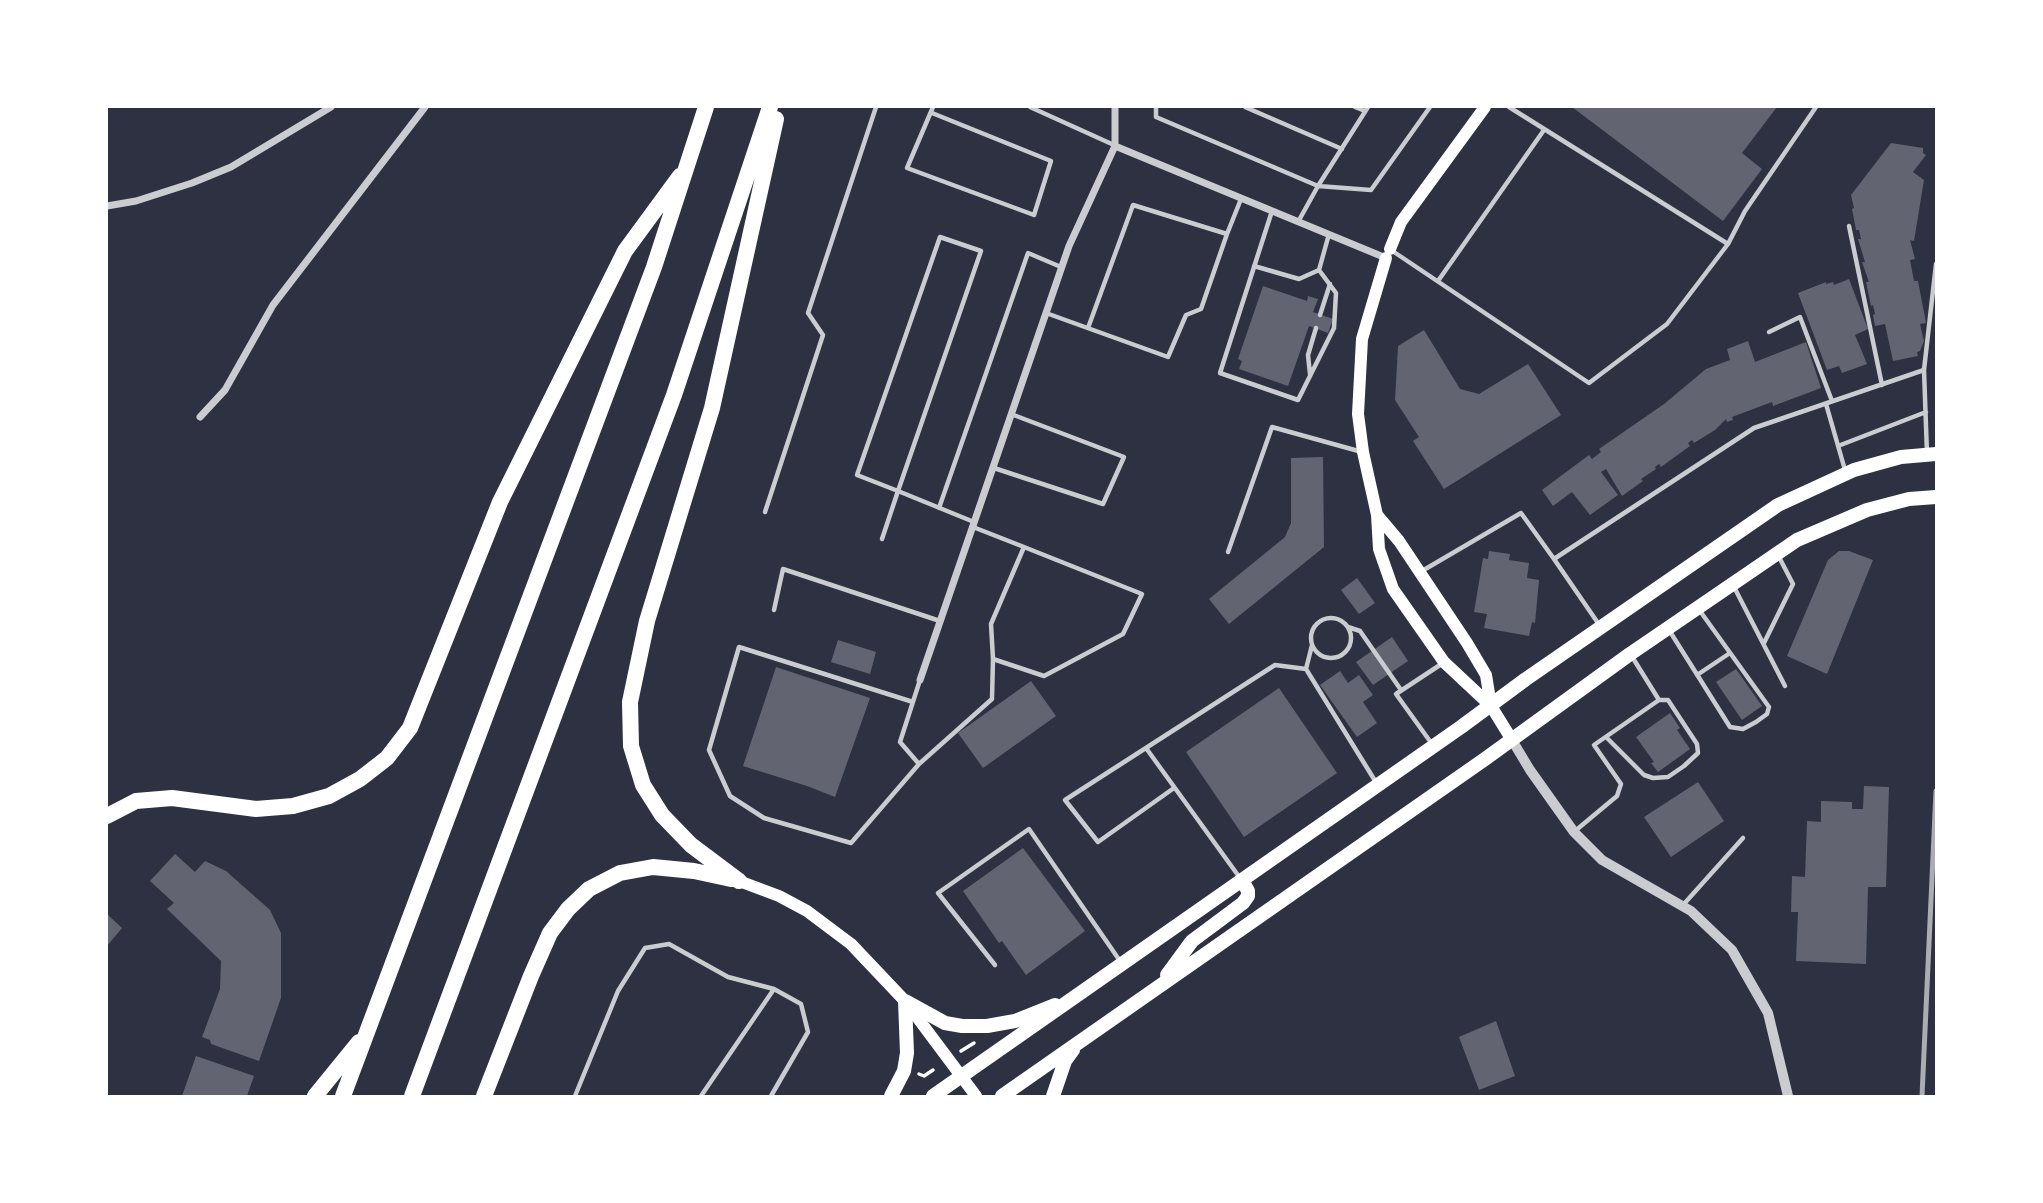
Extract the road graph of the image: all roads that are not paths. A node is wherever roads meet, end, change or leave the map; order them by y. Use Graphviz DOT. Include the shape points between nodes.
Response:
graph roads {
  1 [pos="331,107"];
  2 [pos="425,107"];
  3 [pos="706,107"];
  4 [pos="770,107"];
  5 [pos="778,107"];
  6 [pos="876,107"];
  7 [pos="1030,107"];
  8 [pos="1115,107"];
  9 [pos="1156,107"];
  10 [pos="1244,107"];
  11 [pos="1355,107"];
  12 [pos="1430,107"];
  13 [pos="1485,107"];
  14 [pos="1509,107"];
  15 [pos="1816,107"];
  16 [pos="1367,109"];
  17 [pos="932,110"];
  18 [pos="1544,130"];
  19 [pos="1115,146"];
  20 [pos="1342,149"];
  21 [pos="690,163"];
  22 [pos="1318,186"];
  23 [pos="1242,198"];
  24 [pos="107,206"];
  25 [pos="1272,211"];
  26 [pos="1298,222"];
  27 [pos="1849,226"];
  28 [pos="1227,234"];
  29 [pos="1329,234"];
  30 [pos="1728,244"];
  31 [pos="1388,254"];
  32 [pos="1936,264"];
  33 [pos="1254,266"];
  34 [pos="1062,267"];
  35 [pos="1319,270"];
  36 [pos="1438,281"];
  37 [pos="1330,285"];
  38 [pos="1046,313"];
  39 [pos="1320,315"];
  40 [pos="1087,328"];
  41 [pos="1317,328"];
  42 [pos="1769,332"];
  43 [pos="1924,370"];
  44 [pos="1310,375"];
  45 [pos="1881,385"];
  46 [pos="1832,401"];
  47 [pos="1826,404"];
  48 [pos="1926,412"];
  49 [pos="1011,414"];
  50 [pos="200,417"];
  51 [pos="1838,446"];
  52 [pos="1363,452"];
  53 [pos="1932,454"];
  54 [pos="993,468"];
  55 [pos="1846,473"];
  56 [pos="898,491"];
  57 [pos="1936,497"];
  58 [pos="939,508"];
  59 [pos="765,512"];
  60 [pos="1377,515"];
  61 [pos="973,525"];
  62 [pos="882,539"];
  63 [pos="1024,547"];
  64 [pos="1228,552"];
  65 [pos="1778,554"];
  66 [pos="1554,559"];
  67 [pos="1419,572"];
  68 [pos="1733,584"];
  69 [pos="1698,609"];
  70 [pos="774,610"];
  71 [pos="940,621"];
  72 [pos="1348,627"];
  73 [pos="1601,627"];
  74 [pos="1668,629"];
  75 [pos="1764,644"];
  76 [pos="1312,645"];
  77 [pos="1730,653"];
  78 [pos="1630,654"];
  79 [pos="993,659"];
  80 [pos="1444,662"];
  81 [pos="1306,668"];
  82 [pos="1697,675"];
  83 [pos="920,680"];
  84 [pos="1785,686"];
  85 [pos="1401,690"];
  86 [pos="1660,700"];
  87 [pos="913,702"];
  88 [pos="1492,706"];
  89 [pos="1606,737"];
  90 [pos="1513,740"];
  91 [pos="1434,747"];
  92 [pos="1146,748"];
  93 [pos="919,764"];
  94 [pos="1378,786"];
  95 [pos="1174,788"];
  96 [pos="107,816"];
  97 [pos="1574,832"];
  98 [pos="1743,838"];
  99 [pos="1242,880"];
  100 [pos="739,881"];
  101 [pos="1682,906"];
  102 [pos="1123,964"];
  103 [pos="995,965"];
  104 [pos="1160,985"];
  105 [pos="774,989"];
  106 [pos="1082,993"];
  107 [pos="905,1002"];
  108 [pos="367,1032"];
  109 [pos="1080,1041"];
  110 [pos="961,1077"];
  111 [pos="315,1096"];
  112 [pos="343,1096"];
  113 [pos="412,1096"];
  114 [pos="484,1096"];
  115 [pos="575,1096"];
  116 [pos="701,1096"];
  117 [pos="771,1096"];
  118 [pos="891,1096"];
  119 [pos="933,1096"];
  120 [pos="976,1096"];
  121 [pos="1002,1096"];
  122 [pos="1053,1096"];
  123 [pos="1788,1096"];
  1 -- 24 [label="street" via="231,167 148,197"];
  2 -- 50 [label="street" via="273,304 225,390"];
  3 -- 21 [label="highway"];
  4 -- 113 [label="highway" via="674,395"];
  5 -- 100 [label="highway" via="712,408 647,621 629,702 631,746 643,785 662,815 691,845"];
  6 -- 59 [label="lane" via="808,313 823,335"];
  7 -- 19 [label="lane"];
  8 -- 19 [label="street"];
  9 -- 22 [label="lane" via="1156,117"];
  10 -- 20 [label="lane"];
  11 -- 16 [label="lane"];
  12 -- 22 [label="lane" via="1371,190"];
  13 -- 31 [label="main road" via="1401,222"];
  14 -- 18 [label="lane"];
  15 -- 30 [label="lane" via="1745,211"];
  16 -- 20 [label="lane"];
  17 -- 17 [label="lane" via="907,168 1034,215 1051,161"];
  18 -- 30 [label="lane"];
  18 -- 36 [label="lane"];
  19 -- 23 [label="street"];
  19 -- 34 [label="street"];
  20 -- 22 [label="lane"];
  21 -- 96 [label="highway" via="625,251 500,502 410,728 387,758 329,796 293,806 256,809 172,797 136,801"];
  21 -- 108 [label="highway"];
  22 -- 26 [label="lane"];
  23 -- 25 [label="street"];
  23 -- 28 [label="lane"];
  25 -- 26 [label="street"];
  25 -- 33 [label="lane"];
  26 -- 29 [label="street"];
  27 -- 45 [label="lane"];
  28 -- 40 [label="lane" via="1201,309 1186,315 1168,358"];
  28 -- 40 [label="lane" via="1133,205"];
  29 -- 31 [label="street"];
  29 -- 35 [label="lane"];
  30 -- 36 [label="lane" via="1667,324 1588,383"];
  31 -- 36 [label="lane"];
  31 -- 52 [label="main road" via="1362,339 1358,414"];
  32 -- 43 [label="lane"];
  33 -- 35 [label="lane" via="1299,279"];
  33 -- 44 [label="lane" via="1220,373 1298,400"];
  34 -- 38 [label="street"];
  34 -- 58 [label="lane" via="1028,253"];
  35 -- 37 [label="lane"];
  37 -- 39 [label="lane"];
  37 -- 44 [label="lane" via="1336,293 1334,328"];
  38 -- 40 [label="lane"];
  38 -- 49 [label="street"];
  41 -- 44 [label="lane" via="1308,355"];
  42 -- 46 [label="lane" via="1800,317"];
  43 -- 45 [label="lane"];
  43 -- 48 [label="lane"];
  45 -- 46 [label="lane"];
  46 -- 47 [label="lane"];
  47 -- 51 [label="lane"];
  47 -- 66 [label="lane" via="1754,428"];
  48 -- 51 [label="lane"];
  48 -- 53 [label="lane"];
  49 -- 54 [label="street"];
  49 -- 54 [label="lane" via="1124,457 1103,504"];
  51 -- 55 [label="lane"];
  52 -- 60 [label="main road"];
  52 -- 64 [label="lane" via="1272,427"];
  53 -- 55 [label="main road" via="1901,457"];
  54 -- 61 [label="street"];
  55 -- 73 [label="main road" via="1778,505"];
  56 -- 56 [label="lane" via="857,475 940,237 981,251"];
  56 -- 58 [label="lane"];
  56 -- 62 [label="lane"];
  57 -- 65 [label="main road" via="1867,510 1797,540"];
  58 -- 61 [label="lane"];
  60 -- 67 [label="main road"];
  60 -- 80 [label="main road" via="1379,549 1393,589"];
  61 -- 63 [label="lane"];
  61 -- 71 [label="street"];
  63 -- 79 [label="lane" via="991,624"];
  63 -- 79 [label="lane" via="1142,594 1123,634 1044,676"];
  65 -- 68 [label="main road"];
  65 -- 75 [label="lane" via="1793,584"];
  66 -- 67 [label="lane" via="1521,513"];
  66 -- 73 [label="lane"];
  67 -- 88 [label="main road" via="1486,675"];
  68 -- 69 [label="main road"];
  68 -- 75 [label="lane"];
  69 -- 74 [label="main road"];
  69 -- 77 [label="lane"];
  70 -- 71 [label="lane" via="783,569"];
  71 -- 83 [label="street"];
  72 -- 76 [label="lane" via="1326,619 1313,629"];
  72 -- 76 [label="lane" via="1350,643 1335,658 1321,656"];
  72 -- 85 [label="lane" via="1360,631"];
  73 -- 88 [label="main road"];
  74 -- 78 [label="main road"];
  74 -- 82 [label="lane"];
  75 -- 84 [label="lane"];
  76 -- 81 [label="lane"];
  77 -- 82 [label="lane"];
  77 -- 82 [label="lane" via="1769,707 1767,714 1743,729 1730,727"];
  78 -- 86 [label="lane"];
  78 -- 90 [label="main road"];
  79 -- 93 [label="lane" via="992,699"];
  80 -- 85 [label="lane"];
  80 -- 88 [label="main road"];
  81 -- 92 [label="lane" via="1275,665"];
  81 -- 94 [label="lane"];
  83 -- 87 [label="lane"];
  85 -- 91 [label="lane" via="1396,694"];
  86 -- 89 [label="lane"];
  86 -- 89 [label="lane" via="1668,700 1697,744 1698,753 1668,777 1644,775"];
  87 -- 93 [label="lane" via="900,742"];
  87 -- 93 [label="lane" via="739,647 709,750 730,796 764,818 850,843"];
  88 -- 90 [label="main road"];
  88 -- 91 [label="main road"];
  89 -- 97 [label="lane" via="1594,746 1621,784 1617,796"];
  90 -- 97 [label="street"];
  90 -- 104 [label="main road"];
  91 -- 94 [label="main road"];
  92 -- 95 [label="lane"];
  92 -- 95 [label="lane" via="1065,800 1098,842"];
  94 -- 99 [label="main road"];
  95 -- 99 [label="lane"];
  97 -- 101 [label="street" via="1602,860"];
  98 -- 101 [label="lane"];
  99 -- 102 [label="main road"];
  99 -- 104 [label="main road" via="1248,896 1243,903 1192,941"];
  100 -- 107 [label="main road" via="831,926 873,964"];
  100 -- 114 [label="highway" via="653,867 620,873 589,888 550,933"];
  101 -- 123 [label="street" via="1732,950 1769,1013"];
  102 -- 103 [label="lane" via="1029,829 938,894"];
  102 -- 106 [label="main road"];
  104 -- 109 [label="main road"];
  105 -- 115 [label="lane" via="728,978 669,944 645,948 618,991"];
  105 -- 116 [label="lane"];
  105 -- 117 [label="lane" via="801,1004 808,1032"];
  106 -- 107 [label="main road" via="1015,1021 987,1026 945,1023"];
  106 -- 110 [label="main road"];
  107 -- 110 [label="main road"];
  107 -- 118 [label="main road" via="907,1053"];
  108 -- 111 [label="highway"];
  108 -- 112 [label="highway"];
  109 -- 121 [label="main road"];
  109 -- 122 [label="main road" via="1065,1061"];
  110 -- 119 [label="main road"];
  110 -- 120 [label="main road"];
}
